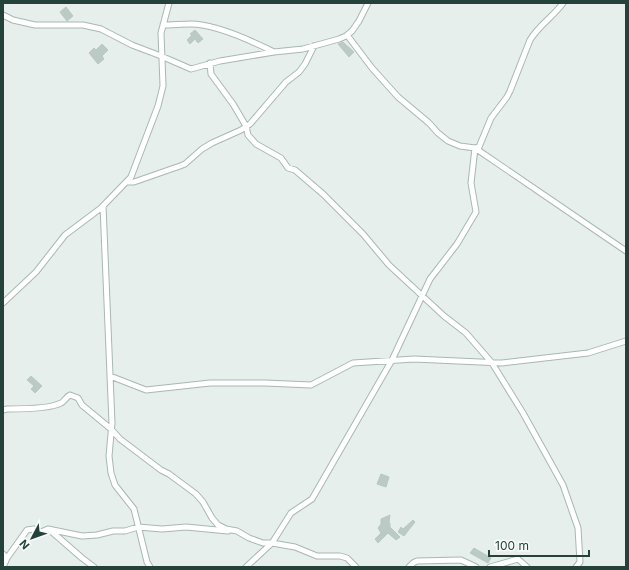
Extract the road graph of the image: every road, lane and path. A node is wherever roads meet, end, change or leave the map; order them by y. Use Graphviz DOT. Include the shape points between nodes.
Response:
graph roads {
  1 [pos="169,3"];
  2 [pos="368,3"];
  3 [pos="563,3"];
  4 [pos="3,15"];
  5 [pos="163,25"];
  6 [pos="347,35"];
  7 [pos="314,46"];
  8 [pos="274,52"];
  9 [pos="161,56"];
  10 [pos="210,63"];
  11 [pos="246,126"];
  12 [pos="475,148"];
  13 [pos="127,182"];
  14 [pos="103,206"];
  15 [pos="626,251"];
  16 [pos="422,295"];
  17 [pos="3,304"];
  18 [pos="626,341"];
  19 [pos="392,360"];
  20 [pos="492,362"];
  21 [pos="110,376"];
  22 [pos="3,410"];
  23 [pos="111,429"];
  24 [pos="138,527"];
  25 [pos="48,529"];
  26 [pos="237,532"];
  27 [pos="272,543"];
  28 [pos="5,556"];
  29 [pos="3,567"];
  30 [pos="94,567"];
  31 [pos="150,567"];
  32 [pos="246,567"];
  33 [pos="356,567"];
  34 [pos="409,567"];
  35 [pos="476,567"];
  36 [pos="490,567"];
  37 [pos="527,567"];
  38 [pos="576,567"];
  1 -- 5 [label="street"];
  2 -- 6 [label="street" via="359,21"];
  3 -- 12 [label="street" via="534,33 507,97 491,118 479,147"];
  4 -- 9 [label="street" via="13,20 35,24 89,26"];
  5 -- 8 [label="street" via="192,24 213,28 252,41"];
  5 -- 9 [label="street"];
  6 -- 7 [label="street"];
  6 -- 12 [label="street" via="398,97 438,133 460,146"];
  7 -- 8 [label="street"];
  7 -- 11 [label="street" via="305,64"];
  8 -- 10 [label="street"];
  9 -- 10 [label="street" via="191,69"];
  9 -- 13 [label="street" via="162,86 158,106 134,171"];
  10 -- 11 [label="street" via="211,74"];
  11 -- 13 [label="street" via="202,149 185,164 134,182"];
  11 -- 16 [label="street" via="248,135 256,144 281,158 288,168 295,170 323,194"];
  12 -- 15 [label="street"];
  12 -- 16 [label="street" via="471,183 476,212 457,244 430,279"];
  13 -- 14 [label="street"];
  14 -- 17 [label="street" via="66,235 36,272"];
  14 -- 21 [label="street"];
  16 -- 19 [label="street"];
  16 -- 20 [label="street" via="466,333"];
  18 -- 20 [label="street" via="588,353"];
  19 -- 20 [label="street"];
  19 -- 21 [label="street" via="353,363 311,386 210,383 146,390"];
  19 -- 27 [label="street" via="312,498 291,512"];
  20 -- 38 [label="street" via="563,485 578,528 580,562"];
  21 -- 23 [label="street"];
  22 -- 23 [label="street" via="50,407 62,403 70,395 78,398 82,405"];
  23 -- 24 [label="street" via="111,473 115,485 134,509"];
  23 -- 26 [label="street" via="154,466 196,494 218,525"];
  24 -- 25 [label="street" via="82,536"];
  24 -- 26 [label="street" via="186,527"];
  24 -- 31 [label="street"];
  25 -- 28 [label="street" via="41,532 27,530"];
  25 -- 30 [label="street"];
  26 -- 27 [label="street" via="263,543"];
  27 -- 32 [label="street"];
  27 -- 33 [label="street" via="295,547 317,556 340,556 347,558"];
  28 -- 29 [label="street"];
  34 -- 35 [label="street" via="417,561 461,560"];
  36 -- 37 [label="street" via="518,559"];
}
